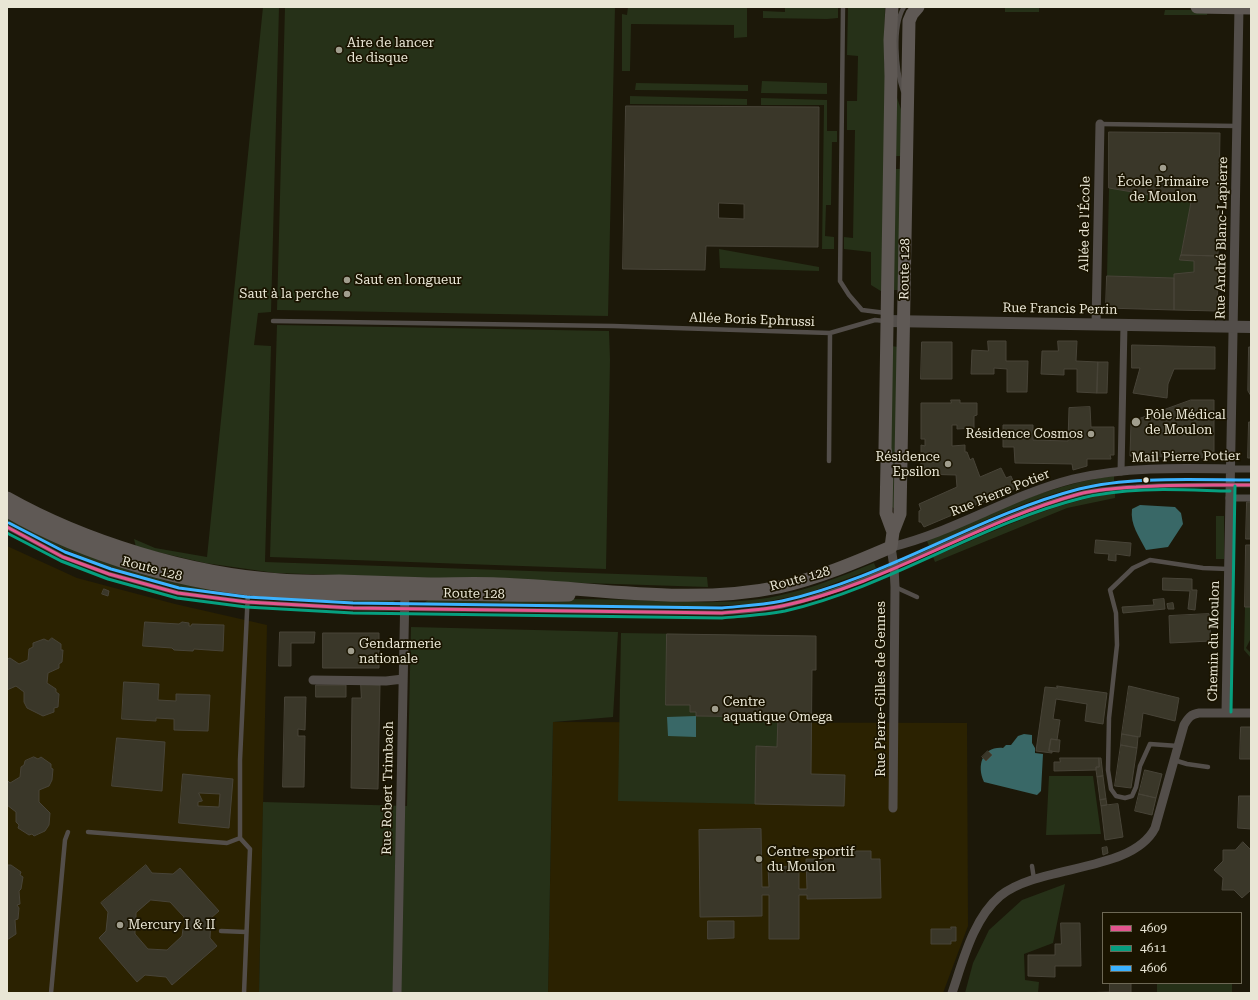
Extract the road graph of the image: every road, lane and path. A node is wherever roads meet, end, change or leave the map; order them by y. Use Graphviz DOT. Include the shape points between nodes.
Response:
graph roads {
  1 [pos="843,7"];
  2 [pos="892,7"];
  3 [pos="904,7"];
  4 [pos="918,7"];
  5 [pos="1197,7"];
  6 [pos="1243,8"];
  7 [pos="907,102"];
  8 [pos="1100,124"];
  9 [pos="1237,126"];
  10 [pos="888,317"];
  11 [pos="904,320"];
  12 [pos="273,321"];
  13 [pos="1096,324"];
  14 [pos="1124,325"];
  15 [pos="1233,327"];
  16 [pos="1251,327"];
  17 [pos="830,333"];
  18 [pos="829,461"];
  19 [pos="1230,469"];
  20 [pos="1251,469"];
  21 [pos="1121,472"];
  22 [pos="1251,485"];
  23 [pos="1230,486"];
  24 [pos="7,498"];
  25 [pos="1229,498"];
  26 [pos="1251,498"];
  27 [pos="7,511"];
  28 [pos="7,527"];
  29 [pos="892,532"];
  30 [pos="891,547"];
  31 [pos="894,567"];
  32 [pos="1228,569"];
  33 [pos="895,587"];
  34 [pos="405,588"];
  35 [pos="248,589"];
  36 [pos="917,597"];
  37 [pos="405,609"];
  38 [pos="313,680"];
  39 [pos="403,680"];
  40 [pos="1226,712"];
  41 [pos="1251,713"];
  42 [pos="1178,746"];
  43 [pos="1174,760"];
  44 [pos="1208,767"];
  45 [pos="893,808"];
  46 [pos="68,832"];
  47 [pos="88,832"];
  48 [pos="240,838"];
  49 [pos="1032,866"];
  50 [pos="1034,879"];
  51 [pos="221,931"];
  52 [pos="246,932"];
  53 [pos="51,993"];
  54 [pos="244,993"];
  55 [pos="397,993"];
  56 [pos="952,993"];
  1 -- 10 [label="lane" via="840,281 862,310"];
  2 -- 10 [label="main road, Route 128"];
  3 -- 7 [label="lane" via="898,23 898,49 899,79"];
  4 -- 7 [label="main road, Route 128" via="909,21"];
  5 -- 6 [label="main road"];
  6 -- 9 [label="street, Rue André Blanc-Lapierre"];
  7 -- 11 [label="main road, Route 128"];
  8 -- 9 [label="lane"];
  8 -- 13 [label="street, Allée de l'École"];
  9 -- 15 [label="street, Rue André Blanc-Lapierre"];
  10 -- 11 [label="street, Rue Francis Perrin"];
  10 -- 17 [label="lane, Allée Boris Ephrussi"];
  10 -- 29 [label="main road, Route 128" via="886,514"];
  11 -- 13 [label="street, Rue Francis Perrin"];
  11 -- 29 [label="main road, Route 128" via="900,514"];
  12 -- 17 [label="lane, Allée Boris Ephrussi" via="613,326"];
  13 -- 14 [label="street, Rue Francis Perrin"];
  14 -- 15 [label="street, Rue Francis Perrin"];
  14 -- 21 [label="street"];
  15 -- 16 [label="street, Rue Francis Perrin"];
  15 -- 19 [label="street, Rue André Blanc-Lapierre"];
  17 -- 18 [label="lane"];
  19 -- 20 [label="street, Mail Pierre Potier"];
  19 -- 21 [label="street, Mail Pierre Potier"];
  19 -- 23 [label="street, Chemin du Moulon"];
  21 -- 30 [label="street, Rue Pierre Potier" via="1058,484 1022,496 925,537"];
  22 -- 23 [label="lane"];
  23 -- 25 [label="street, Chemin du Moulon"];
  23 -- 31 [label="lane" via="1150,486 1080,493 1007,519"];
  24 -- 35 [label="main road, Route 128" via="83,535 177,563"];
  25 -- 26 [label="street"];
  25 -- 32 [label="street, Chemin du Moulon"];
  27 -- 35 [label="main road, Route 128" via="115,559 200,581"];
  28 -- 35 [label="lane" via="62,557 109,574 178,593"];
  29 -- 30 [label="main road, Route 128"];
  30 -- 31 [label="street, Rue Pierre-Gilles de Gennes"];
  30 -- 34 [label="main road, Route 128" via="845,567 774,588 723,593 619,593 558,586 495,584"];
  31 -- 33 [label="street, Rue Pierre-Gilles de Gennes"];
  31 -- 37 [label="lane" via="829,593 790,605 759,610 722,613"];
  32 -- 40 [label="street, Chemin du Moulon"];
  32 -- 42 [label="lane" via="1150,560 1133,568 1110,590 1117,625 1109,718 1110,789 1116,796 1132,796 1140,766 1150,744"];
  33 -- 36 [label="lane"];
  33 -- 45 [label="street, Rue Pierre-Gilles de Gennes"];
  34 -- 35 [label="main road, Route 128" via="289,592"];
  34 -- 37 [label="street, Rue Robert Trimbach"];
  35 -- 37 [label="lane" via="311,607"];
  35 -- 48 [label="lane" via="240,760"];
  37 -- 39 [label="street, Rue Robert Trimbach"];
  38 -- 39 [label="street"];
  39 -- 55 [label="street, Rue Robert Trimbach"];
  40 -- 41 [label="street"];
  40 -- 42 [label="street, Chemin du Moulon" via="1193,714 1184,725"];
  42 -- 43 [label="street, Chemin du Moulon"];
  43 -- 44 [label="lane"];
  43 -- 50 [label="street, Chemin du Moulon" via="1155,828 1141,845 1109,859"];
  46 -- 53 [label="lane" via="65,840"];
  47 -- 48 [label="lane" via="227,843"];
  48 -- 52 [label="lane" via="250,849"];
  49 -- 50 [label="lane"];
  50 -- 56 [label="street, Chemin du Moulon" via="1017,885 1000,896 986,912 975,930"];
  51 -- 52 [label="lane"];
  52 -- 54 [label="lane"];
}
